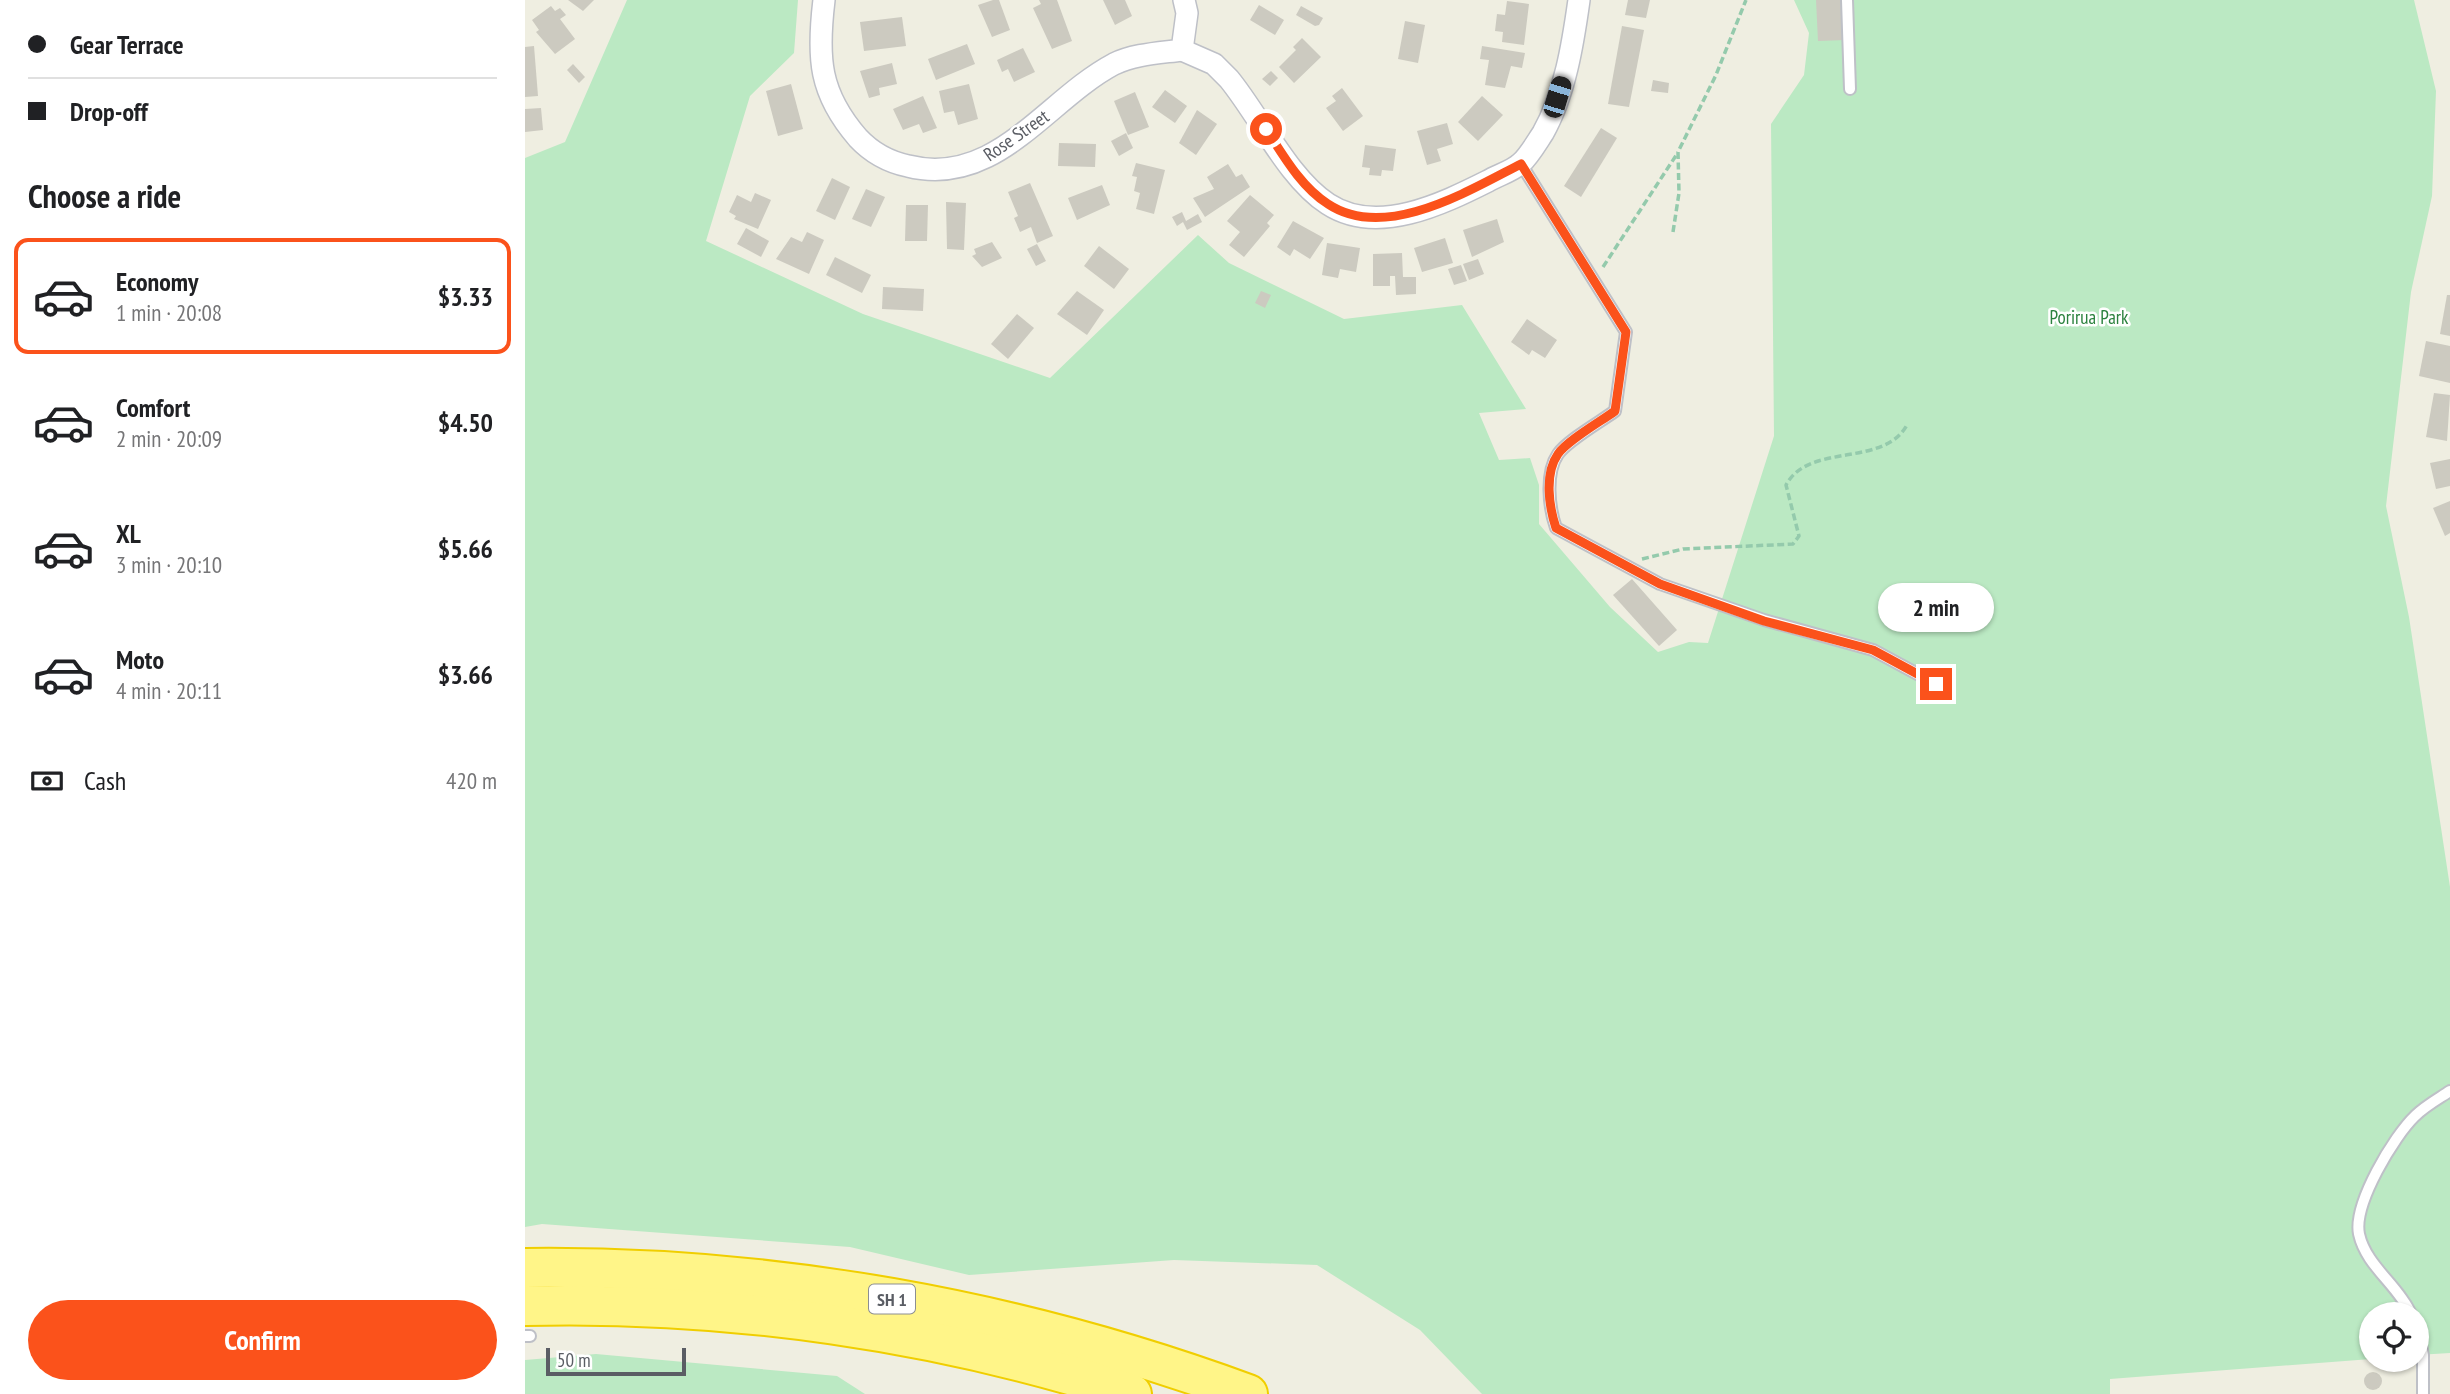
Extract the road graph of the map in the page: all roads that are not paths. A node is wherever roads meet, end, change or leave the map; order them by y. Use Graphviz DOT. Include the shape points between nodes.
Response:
graph roads {
  1 [pos="824,0"];
  2 [pos="1184,0"];
  3 [pos="1579,0"];
  4 [pos="1847,0"];
  5 [pos="1182,50"];
  6 [pos="1850,89"];
  7 [pos="1521,164"];
  8 [pos="1936,684"];
  9 [pos="2450,1091"];
  10 [pos="525,1268"];
  11 [pos="2405,1302"];
  12 [pos="527,1326"];
  13 [pos="2423,1372"];
  14 [pos="1132,1394"];
  15 [pos="1248,1394"];
  16 [pos="2423,1394"];
  1 -- 5 [label="street, Rose Street" via="819,46 822,76 840,118 865,146 887,160 914,168 961,169 981,161 1117,63"];
  2 -- 5 [label="street" via="1187,13"];
  3 -- 7 [label="street" via="1574,40 1557,97 1543,132"];
  4 -- 6 [label="lane"];
  5 -- 7 [label="street" via="1214,64 1229,79 1306,185 1345,214 1411,213 1457,197"];
  7 -- 8 [label="lane" via="1626,332 1615,411 1558,454 1549,486 1549,509 1556,528 1660,584 1827,640 1873,650"];
  9 -- 11 [label="lane" via="2415,1115 2403,1130 2374,1175 2361,1210 2358,1233 2367,1254"];
  10 -- 15 [label="highway, SH 1" via="689,1273 870,1295 1045,1331 1173,1367"];
  12 -- 14 [label="highway, SH 1" via="675,1309 855,1329 1000,1358"];
  13 -- 16 [label="lane"];
}
